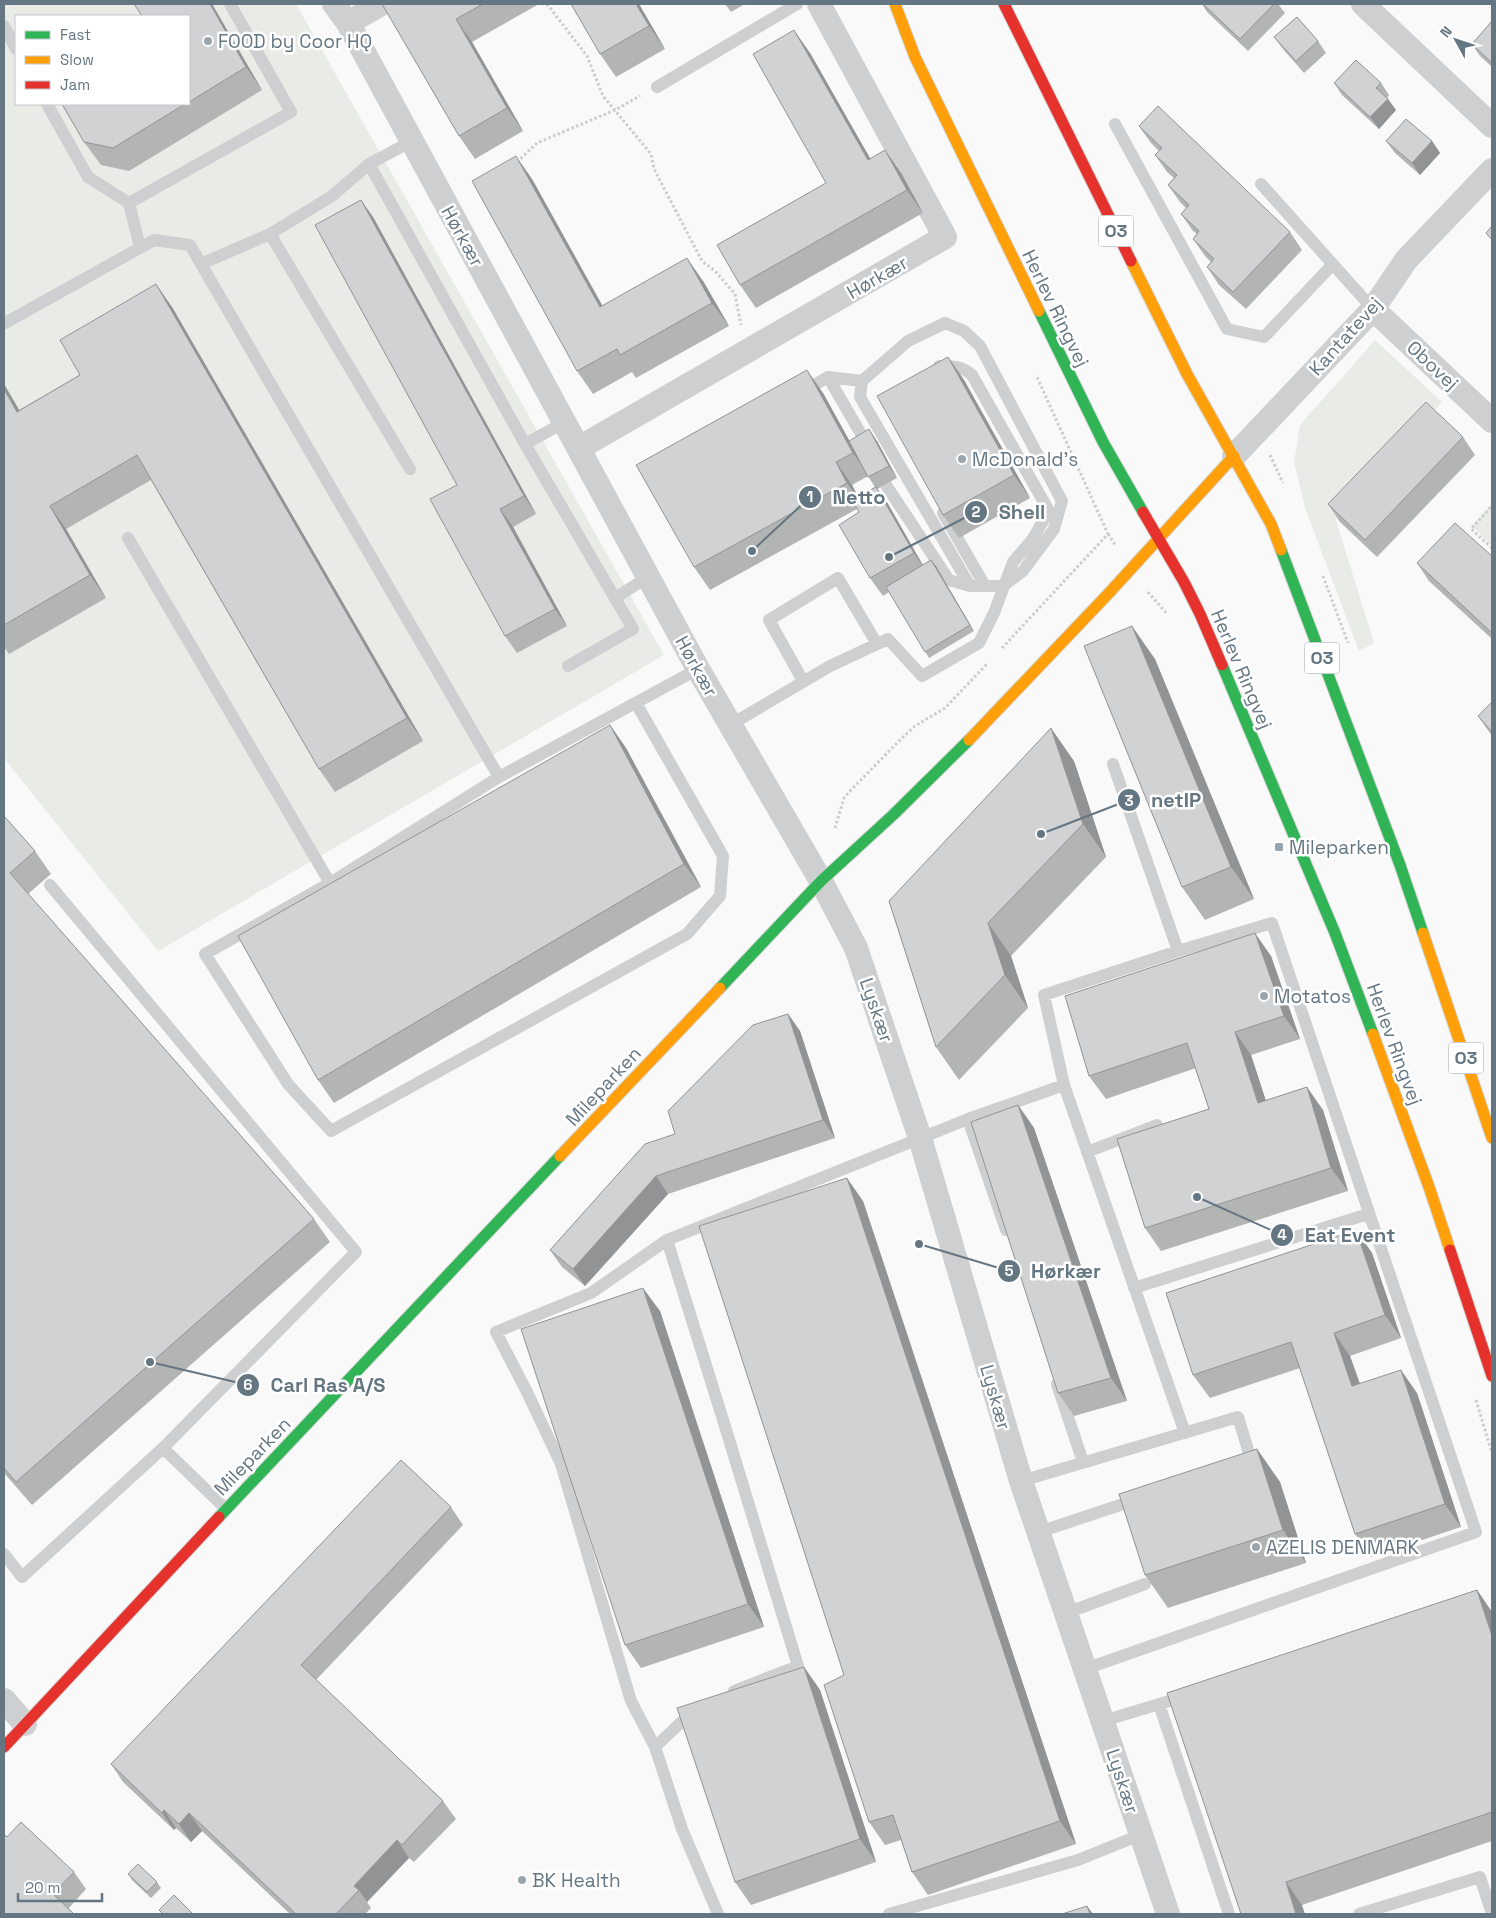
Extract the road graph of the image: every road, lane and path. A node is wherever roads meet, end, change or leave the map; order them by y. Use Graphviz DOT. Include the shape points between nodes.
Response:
graph roads {
  1 [pos="230,4"];
  2 [pos="334,4"];
  3 [pos="381,4"];
  4 [pos="547,4"];
  5 [pos="797,4"];
  6 [pos="819,4"];
  7 [pos="895,4"];
  8 [pos="1004,4"];
  9 [pos="1363,4"];
  10 [pos="348,23"];
  11 [pos="4,26"];
  12 [pos="15,47"];
  13 [pos="657,87"];
  14 [pos="48,105"];
  15 [pos="615,110"];
  16 [pos="1115,124"];
  17 [pos="1492,126"];
  18 [pos="412,141"];
  19 [pos="369,164"];
  20 [pos="510,169"];
  21 [pos="1492,170"];
  22 [pos="1261,184"];
  23 [pos="128,202"];
  24 [pos="270,234"];
  25 [pos="140,248"];
  26 [pos="201,264"];
  27 [pos="1332,265"];
  28 [pos="1373,309"];
  29 [pos="4,322"];
  30 [pos="746,352"];
  31 [pos="1034,368"];
  32 [pos="924,373"];
  33 [pos="828,378"];
  34 [pos="862,381"];
  35 [pos="793,397"];
  36 [pos="1492,421"];
  37 [pos="565,422"];
  38 [pos="525,444"];
  39 [pos="868,446"];
  40 [pos="579,448"];
  41 [pos="1234,456"];
  42 [pos="410,470"];
  43 [pos="886,485"];
  44 [pos="936,500"];
  45 [pos="1492,506"];
  46 [pos="128,538"];
  47 [pos="1159,540"];
  48 [pos="1492,548"];
  49 [pos="648,577"];
  50 [pos="970,586"];
  51 [pos="985,586"];
  52 [pos="1003,586"];
  53 [pos="615,598"];
  54 [pos="877,644"];
  55 [pos="999,651"];
  56 [pos="992,658"];
  57 [pos="568,666"];
  58 [pos="698,669"];
  59 [pos="803,681"];
  60 [pos="636,703"];
  61 [pos="730,724"];
  62 [pos="1113,764"];
  63 [pos="499,777"];
  64 [pos="834,835"];
  65 [pos="821,882"];
  66 [pos="330,884"];
  67 [pos="50,885"];
  68 [pos="1178,951"];
  69 [pos="1064,1085"];
  70 [pos="968,1119"];
  71 [pos="1157,1125"];
  72 [pos="920,1138"];
  73 [pos="1492,1138"];
  74 [pos="1087,1152"];
  75 [pos="1368,1214"];
  76 [pos="666,1240"];
  77 [pos="1009,1240"];
  78 [pos="1134,1288"];
  79 [pos="1052,1370"];
  80 [pos="1492,1376"];
  81 [pos="1185,1432"];
  82 [pos="163,1448"];
  83 [pos="1083,1462"];
  84 [pos="1257,1478"];
  85 [pos="1021,1481"];
  86 [pos="1148,1496"];
  87 [pos="226,1509"];
  88 [pos="1038,1532"];
  89 [pos="4,1554"];
  90 [pos="1145,1584"];
  91 [pos="1066,1613"];
  92 [pos="1085,1669"];
  93 [pos="1196,1693"];
  94 [pos="727,1694"];
  95 [pos="4,1700"];
  96 [pos="700,1704"];
  97 [pos="1159,1704"];
  98 [pos="1103,1722"];
  99 [pos="25,1724"];
  100 [pos="4,1747"];
  101 [pos="655,1747"];
  102 [pos="1140,1835"];
  103 [pos="718,1914"];
  104 [pos="889,1914"];
  105 [pos="1168,1914"];
  106 [pos="1230,1914"];
  107 [pos="1359,1914"];
  108 [pos="1492,1914"];
  1 -- 23 [label="lane" via="291,112"];
  2 -- 10 [label="street, Hørkær"];
  3 -- 10 [label="street"];
  4 -- 15 [label="path" via="587,56 603,96"];
  5 -- 13 [label="lane"];
  6 -- 30 [label="street, Hørkær" via="945,238"];
  7 -- 47 [label="main road, Herlev Ringvej" via="915,57 1103,442"];
  8 -- 41 [label="main road, O3" via="1186,374"];
  9 -- 17 [label="street"];
  10 -- 18 [label="street, Hørkær"];
  11 -- 12 [label="lane"];
  13 -- 15 [label="path"];
  14 -- 23 [label="lane" via="88,177"];
  15 -- 20 [label="path" via="537,143"];
  15 -- 30 [label="path" via="652,154 654,169 702,261 735,294"];
  16 -- 27 [label="lane" via="1227,329 1264,337"];
  18 -- 19 [label="lane"];
  18 -- 37 [label="street, Hørkær"];
  19 -- 24 [label="lane" via="332,196"];
  19 -- 38 [label="lane"];
  21 -- 28 [label="street, Kantatevej" via="1406,260"];
  22 -- 27 [label="lane"];
  23 -- 25 [label="lane"];
  24 -- 26 [label="lane"];
  24 -- 42 [label="lane"];
  25 -- 26 [label="lane" via="154,240 190,245"];
  25 -- 29 [label="lane"];
  26 -- 63 [label="lane"];
  27 -- 28 [label="lane"];
  28 -- 36 [label="street, Obovej"];
  28 -- 41 [label="street, Kantatevej"];
  30 -- 40 [label="street, Hørkær"];
  31 -- 55 [label="path" via="1108,534"];
  32 -- 52 [label="lane" via="939,366 957,366 972,375 1049,511 1032,540 1013,562"];
  33 -- 34 [label="lane"];
  33 -- 35 [label="lane"];
  33 -- 39 [label="lane"];
  34 -- 50 [label="lane" via="860,397"];
  34 -- 52 [label="lane" via="908,341 945,323 964,331 980,346 1062,502 1054,529 1023,571"];
  37 -- 38 [label="lane"];
  37 -- 40 [label="street, Hørkær"];
  38 -- 53 [label="lane"];
  40 -- 49 [label="street, Hørkær"];
  41 -- 47 [label="main road, Mileparken"];
  41 -- 73 [label="main road, O3" via="1271,524 1400,866"];
  43 -- 50 [label="lane" via="949,580"];
  44 -- 51 [label="lane"];
  45 -- 48 [label="path" via="1471,529"];
  46 -- 66 [label="lane"];
  47 -- 65 [label="main road, Mileparken" via="968,740"];
  47 -- 80 [label="main road, Herlev Ringvej" via="1200,614 1335,932 1429,1187"];
  49 -- 53 [label="lane"];
  49 -- 58 [label="street, Hørkær"];
  50 -- 51 [label="lane"];
  51 -- 52 [label="lane"];
  52 -- 54 [label="lane" via="979,643 922,676 888,639"];
  53 -- 57 [label="lane" via="633,629"];
  54 -- 59 [label="lane"];
  54 -- 59 [label="lane" via="838,578 769,620"];
  56 -- 64 [label="path" via="945,708 915,726 844,798"];
  58 -- 60 [label="lane"];
  58 -- 61 [label="street, Hørkær"];
  59 -- 61 [label="lane"];
  60 -- 63 [label="lane"];
  60 -- 66 [label="lane" via="723,856 720,896 687,934 331,1131 288,1084 205,954"];
  61 -- 65 [label="street, Hørkær"];
  62 -- 68 [label="lane"];
  63 -- 66 [label="lane"];
  65 -- 72 [label="street, Lyskær" via="856,948"];
  65 -- 87 [label="main road, Mileparken"];
  67 -- 82 [label="lane" via="356,1252"];
  68 -- 69 [label="lane" via="1044,995"];
  68 -- 75 [label="lane" via="1272,923"];
  69 -- 70 [label="lane"];
  69 -- 74 [label="lane"];
  70 -- 72 [label="lane"];
  70 -- 77 [label="lane"];
  71 -- 74 [label="lane"];
  72 -- 76 [label="lane"];
  72 -- 85 [label="street, Lyskær"];
  74 -- 78 [label="lane"];
  75 -- 78 [label="lane"];
  75 -- 92 [label="lane" via="1476,1532"];
  76 -- 94 [label="lane" via="798,1666"];
  76 -- 101 [label="lane" via="591,1293 496,1332 561,1464 631,1701"];
  78 -- 81 [label="lane"];
  79 -- 83 [label="lane"];
  81 -- 83 [label="lane"];
  81 -- 84 [label="lane" via="1238,1417"];
  82 -- 87 [label="lane"];
  82 -- 89 [label="lane" via="22,1577"];
  83 -- 85 [label="lane"];
  85 -- 88 [label="street, Lyskær"];
  86 -- 88 [label="lane"];
  87 -- 99 [label="main road, Mileparken"];
  88 -- 91 [label="street, Lyskær"];
  90 -- 91 [label="lane"];
  91 -- 92 [label="street, Lyskær"];
  92 -- 98 [label="street, Lyskær"];
  93 -- 97 [label="lane"];
  95 -- 99 [label="street"];
  96 -- 101 [label="lane"];
  97 -- 98 [label="lane"];
  97 -- 106 [label="lane"];
  98 -- 102 [label="street, Lyskær"];
  99 -- 100 [label="main road, Mileparken"];
  101 -- 103 [label="lane" via="682,1829"];
  102 -- 104 [label="lane" via="1078,1860"];
  102 -- 105 [label="street, Lyskær"];
  107 -- 108 [label="lane" via="1480,1877"];
}
